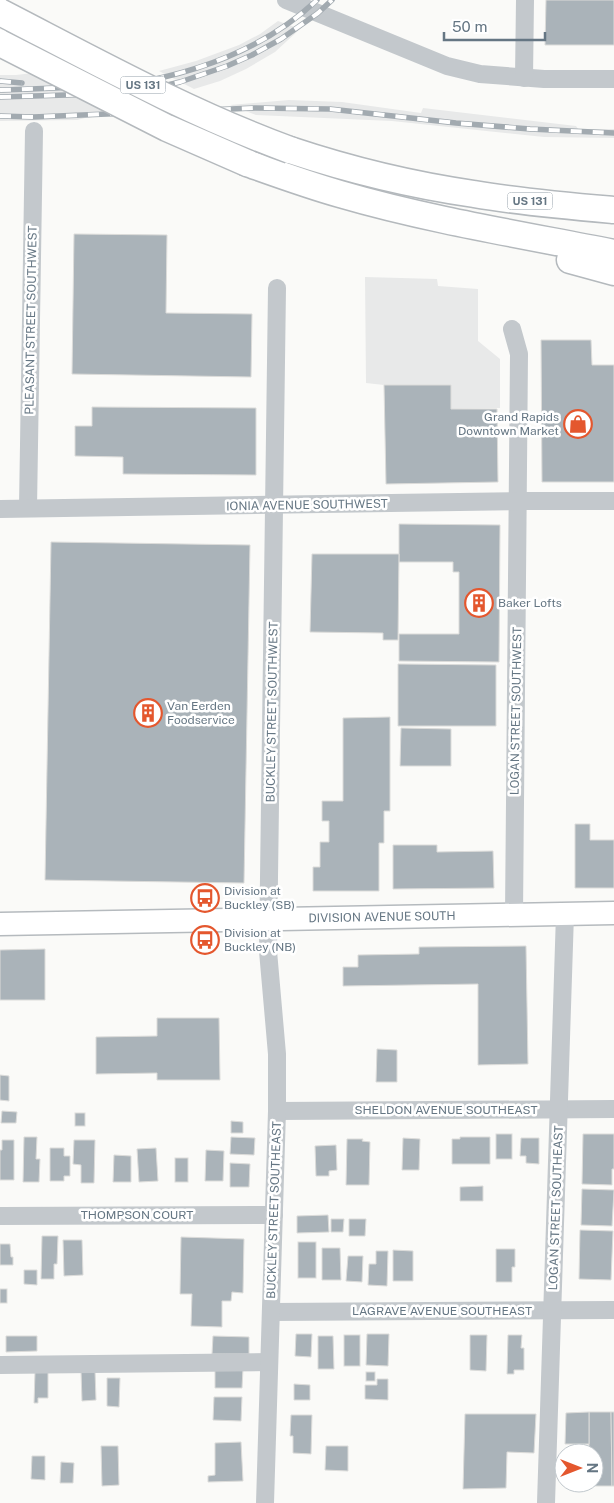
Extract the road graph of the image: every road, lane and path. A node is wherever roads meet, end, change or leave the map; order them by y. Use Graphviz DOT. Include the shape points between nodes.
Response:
graph roads {
  1 [pos="286,0"];
  2 [pos="525,0"];
  3 [pos="0,12"];
  4 [pos="0,43"];
  5 [pos="524,78"];
  6 [pos="614,79"];
  7 [pos="34,131"];
  8 [pos="447,189"];
  9 [pos="614,196"];
  10 [pos="614,210"];
  11 [pos="476,225"];
  12 [pos="509,232"];
  13 [pos="614,236"];
  14 [pos="614,253"];
  15 [pos="614,272"];
  16 [pos="277,288"];
  17 [pos="512,329"];
  18 [pos="519,501"];
  19 [pos="614,501"];
  20 [pos="274,505"];
  21 [pos="28,508"];
  22 [pos="0,509"];
  23 [pos="614,913"];
  24 [pos="514,914"];
  25 [pos="565,914"];
  26 [pos="269,918"];
  27 [pos="0,924"];
  28 [pos="614,1109"];
  29 [pos="277,1110"];
  30 [pos="560,1110"];
  31 [pos="274,1215"];
  32 [pos="0,1216"];
  33 [pos="552,1310"];
  34 [pos="614,1310"];
  35 [pos="271,1312"];
  36 [pos="269,1362"];
  37 [pos="0,1364"];
  38 [pos="265,1503"];
  39 [pos="546,1503"];
  1 -- 5 [label="street" via="447,66 480,74"];
  2 -- 5 [label="street"];
  3 -- 8 [label="highway, US 131, bridge" via="174,102 290,150 341,166"];
  4 -- 11 [label="highway, US 131, bridge" via="167,128 283,177 408,211"];
  5 -- 6 [label="street"];
  7 -- 21 [label="street, PLEASANT STREET SOUTHWEST"];
  8 -- 9 [label="highway"];
  8 -- 10 [label="highway, US 131"];
  11 -- 12 [label="highway, US 131"];
  11 -- 15 [label="highway" via="570,260"];
  12 -- 13 [label="highway"];
  12 -- 14 [label="highway, US 131"];
  16 -- 20 [label="street"];
  17 -- 18 [label="street, LOGAN STREET SOUTHWEST" via="519,354"];
  18 -- 19 [label="street, IONIA AVENUE SOUTHWEST"];
  18 -- 20 [label="street, IONIA AVENUE SOUTHWEST"];
  18 -- 24 [label="street, LOGAN STREET SOUTHWEST"];
  20 -- 21 [label="street, IONIA AVENUE SOUTHWEST"];
  20 -- 26 [label="street, BUCKLEY STREET SOUTHWEST"];
  21 -- 22 [label="street, IONIA AVENUE SOUTHWEST"];
  23 -- 25 [label="main road, DIVISION AVENUE SOUTH"];
  24 -- 25 [label="main road, DIVISION AVENUE SOUTH"];
  24 -- 26 [label="main road, DIVISION AVENUE SOUTH"];
  25 -- 30 [label="street, LOGAN STREET SOUTHEAST"];
  26 -- 27 [label="main road, DIVISION AVENUE SOUTH"];
  26 -- 29 [label="street, BUCKLEY STREET SOUTHEAST"];
  28 -- 30 [label="street, SHELDON AVENUE SOUTHEAST"];
  29 -- 30 [label="street, SHELDON AVENUE SOUTHEAST"];
  29 -- 31 [label="street, BUCKLEY STREET SOUTHEAST"];
  30 -- 33 [label="street, LOGAN STREET SOUTHEAST"];
  31 -- 32 [label="street, THOMPSON COURT"];
  31 -- 35 [label="street, BUCKLEY STREET SOUTHEAST"];
  33 -- 34 [label="street, LAGRAVE AVENUE SOUTHEAST"];
  33 -- 35 [label="street, LAGRAVE AVENUE SOUTHEAST"];
  33 -- 39 [label="street, LOGAN STREET SOUTHEAST"];
  35 -- 36 [label="street, BUCKLEY STREET SOUTHEAST"];
  36 -- 37 [label="street"];
  36 -- 38 [label="street, BUCKLEY STREET SOUTHEAST"];
}
